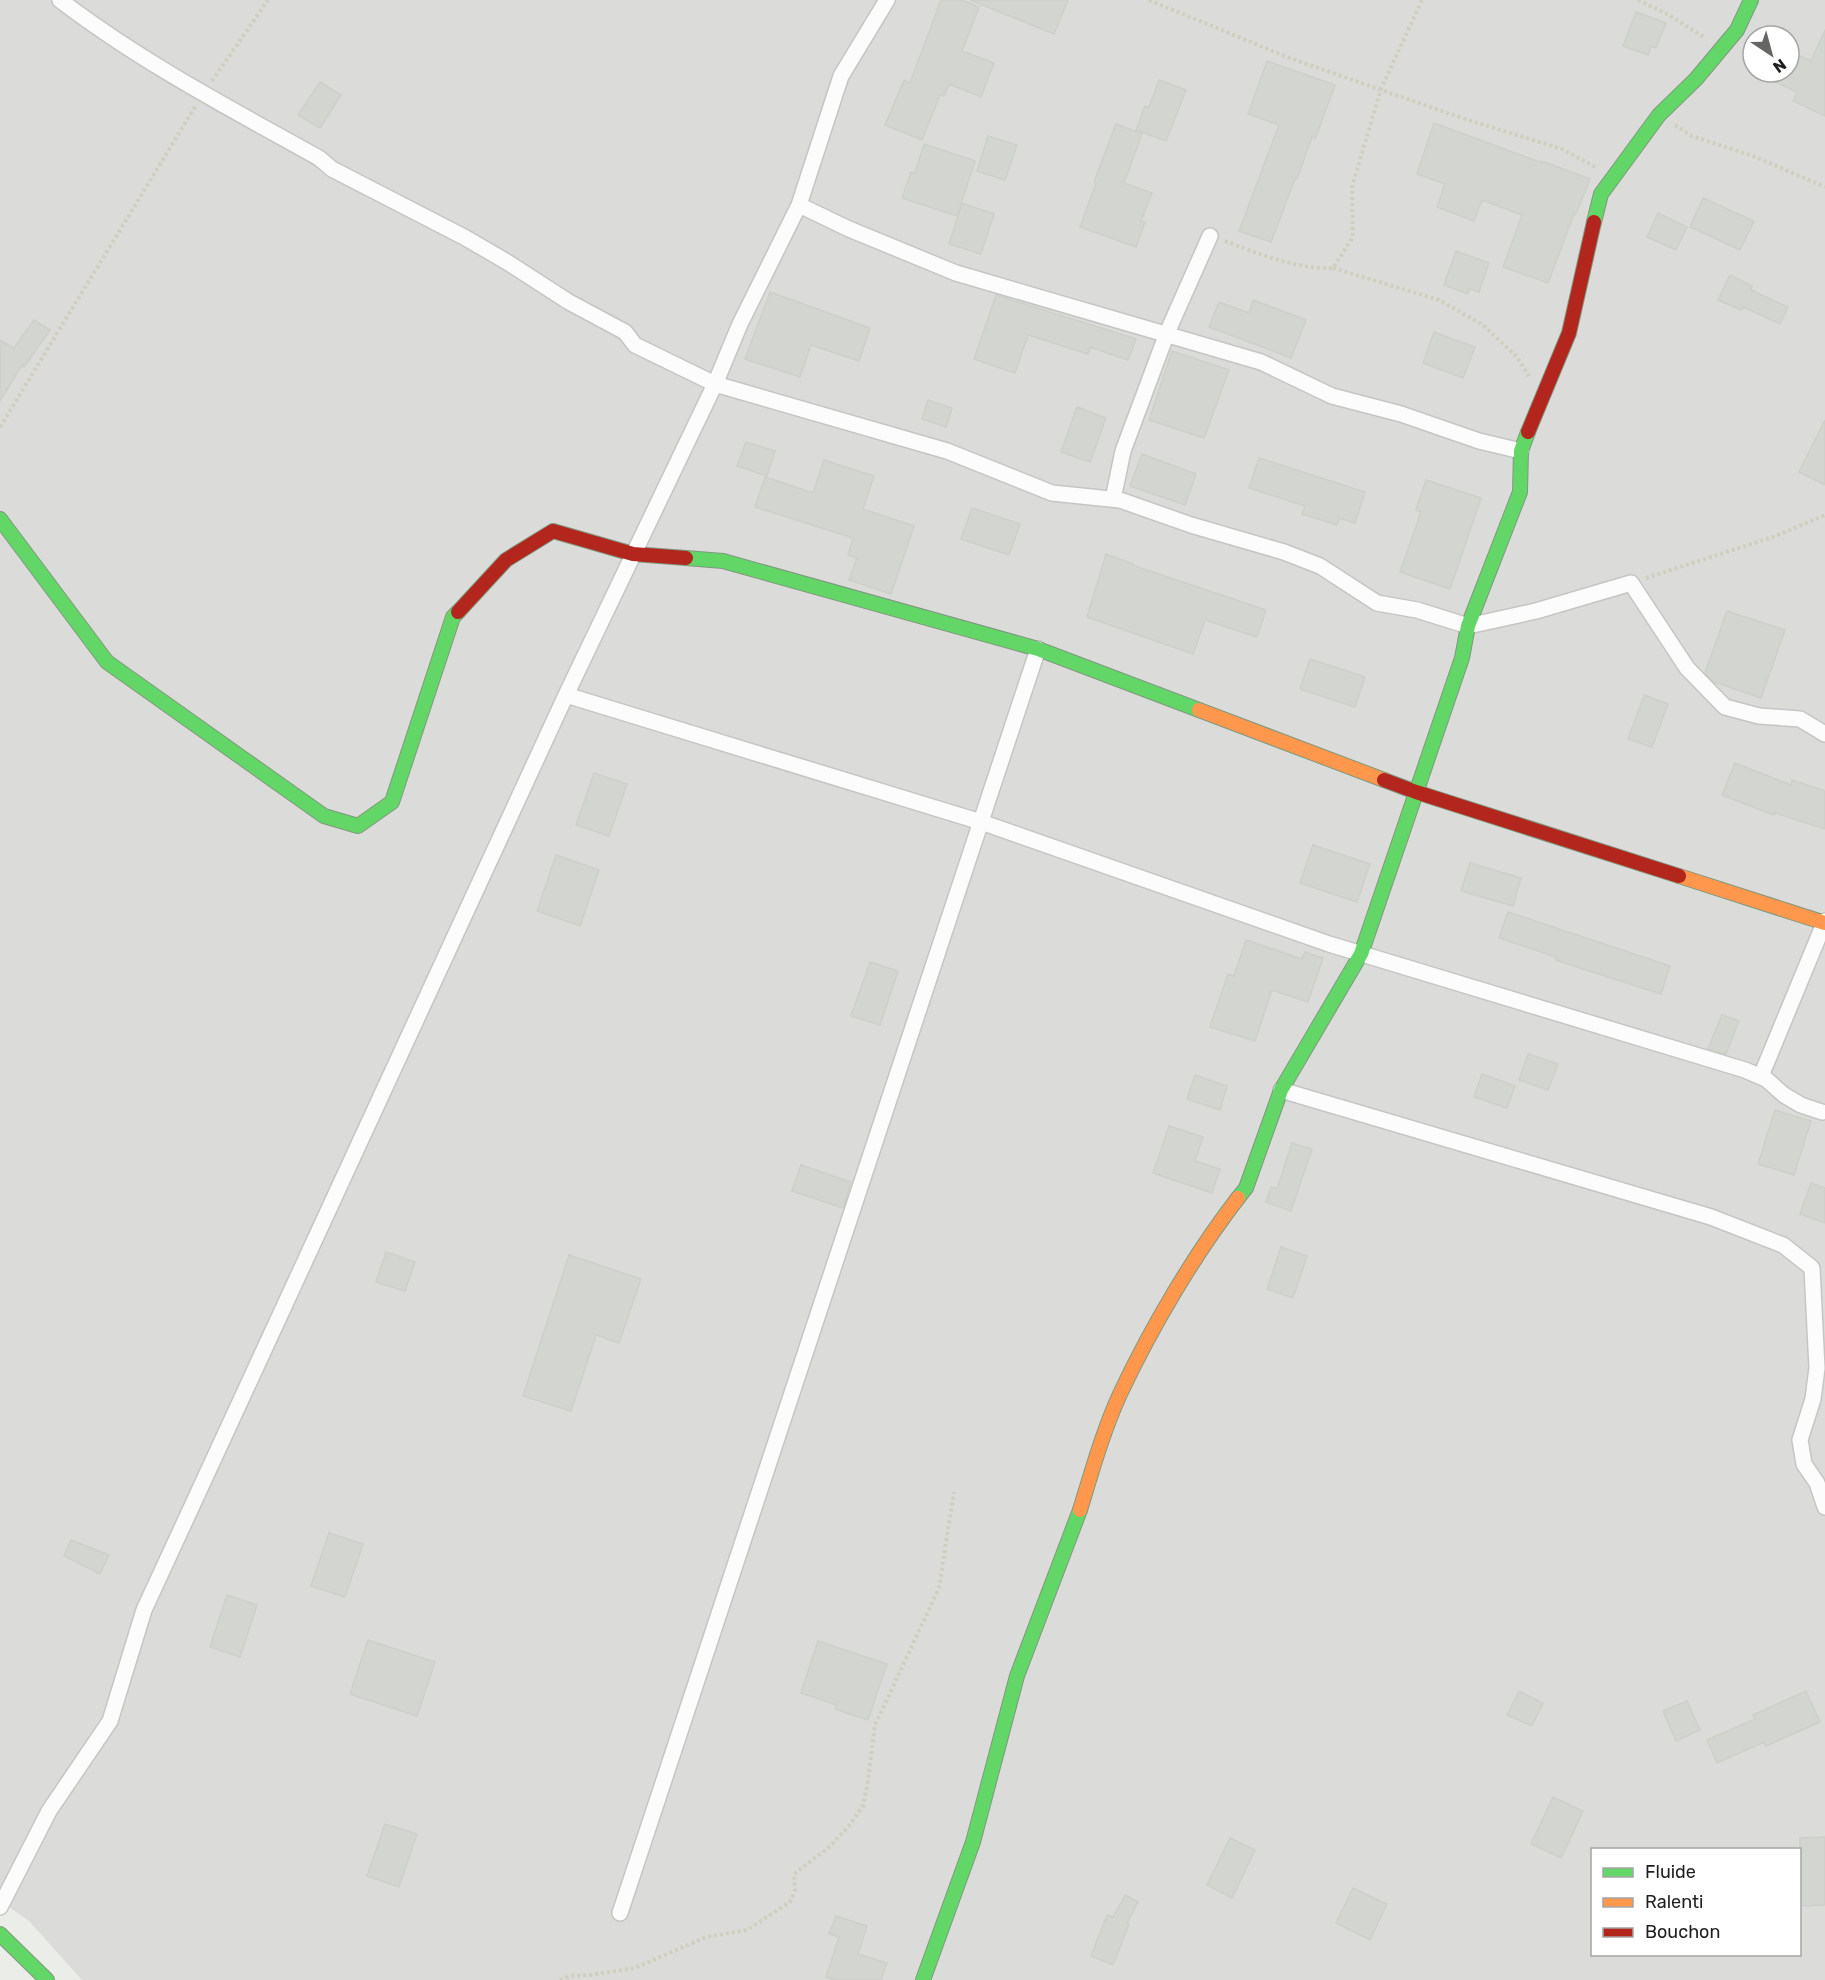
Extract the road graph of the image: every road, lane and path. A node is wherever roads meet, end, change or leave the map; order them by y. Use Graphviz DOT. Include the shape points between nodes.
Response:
graph roads {
  1 [pos="60,0"];
  2 [pos="268,0"];
  3 [pos="888,0"];
  4 [pos="1149,0"];
  5 [pos="1422,0"];
  6 [pos="1638,0"];
  7 [pos="1751,0"];
  8 [pos="1721,48"];
  9 [pos="1380,89"];
  10 [pos="203,93"];
  11 [pos="1659,115"];
  12 [pos="1613,178"];
  13 [pos="1825,187"];
  14 [pos="799,205"];
  15 [pos="1210,236"];
  16 [pos="1333,268"];
  17 [pos="1167,333"];
  18 [pos="715,384"];
  19 [pos="1542,395"];
  20 [pos="0,427"];
  21 [pos="1521,451"];
  22 [pos="1113,499"];
  23 [pos="1825,515"];
  24 [pos="0,519"];
  25 [pos="633,554"];
  26 [pos="1631,583"];
  27 [pos="1468,626"];
  28 [pos="1038,649"];
  29 [pos="566,695"];
  30 [pos="1825,734"];
  31 [pos="1416,792"];
  32 [pos="981,822"];
  33 [pos="1825,922"];
  34 [pos="1361,954"];
  35 [pos="1761,1076"];
  36 [pos="1281,1090"];
  37 [pos="1822,1112"];
  38 [pos="954,1492"];
  39 [pos="1825,1507"];
  40 [pos="0,1907"];
  41 [pos="620,1913"];
  42 [pos="0,1934"];
  43 [pos="47,1980"];
  44 [pos="560,1980"];
  45 [pos="923,1980"];
  1 -- 10 [label="street"];
  2 -- 10 [label="path"];
  3 -- 14 [label="street" via="841,76"];
  4 -- 9 [label="path" via="1287,57"];
  5 -- 9 [label="path"];
  6 -- 8 [label="path"];
  7 -- 8 [label="main road" via="1737,30"];
  8 -- 11 [label="main road"];
  9 -- 12 [label="path" via="1562,149"];
  9 -- 16 [label="path" via="1352,187 1353,237"];
  10 -- 18 [label="street" via="332,169 507,262 625,332 635,345"];
  10 -- 20 [label="path"];
  11 -- 12 [label="main road"];
  11 -- 13 [label="path" via="1692,136 1753,156"];
  12 -- 19 [label="main road" via="1601,194 1569,333"];
  14 -- 17 [label="street" via="956,273"];
  14 -- 18 [label="street"];
  15 -- 16 [label="path" via="1259,254 1320,269"];
  15 -- 17 [label="street"];
  16 -- 19 [label="path" via="1439,300 1483,325 1517,357"];
  17 -- 21 [label="street" via="1261,362 1332,396"];
  17 -- 22 [label="street" via="1123,451"];
  18 -- 22 [label="street" via="947,451 1052,493"];
  18 -- 25 [label="street"];
  19 -- 21 [label="main road"];
  21 -- 27 [label="main road" via="1520,492"];
  22 -- 27 [label="street" via="1320,566 1377,603 1417,610"];
  23 -- 26 [label="path" via="1773,537"];
  24 -- 25 [label="main road" via="107,662 324,816 357,826 392,802 453,617 506,560 553,531"];
  25 -- 28 [label="main road" via="723,561"];
  25 -- 29 [label="street"];
  26 -- 27 [label="street"];
  26 -- 30 [label="street" via="1687,668 1725,707 1759,716 1800,719"];
  27 -- 31 [label="main road" via="1462,658"];
  28 -- 31 [label="main road"];
  28 -- 32 [label="street"];
  29 -- 32 [label="street"];
  29 -- 40 [label="street" via="144,1610 110,1721 49,1811"];
  31 -- 33 [label="main road"];
  31 -- 34 [label="main road"];
  32 -- 34 [label="street"];
  32 -- 41 [label="street"];
  33 -- 35 [label="street"];
  34 -- 35 [label="street"];
  34 -- 36 [label="main road"];
  35 -- 37 [label="street" via="1784,1095"];
  36 -- 39 [label="street" via="1711,1217 1783,1245 1812,1268 1817,1368 1813,1399 1800,1440 1804,1464 1817,1483"];
  36 -- 45 [label="main road" via="1246,1188 1209,1236 1120,1394 1017,1676 973,1842"];
  38 -- 44 [label="path" via="939,1587 875,1725 863,1806 828,1848 794,1874 795,1890 790,1902 747,1930 706,1937 635,1968"];
  42 -- 43 [label="main road"];
}
